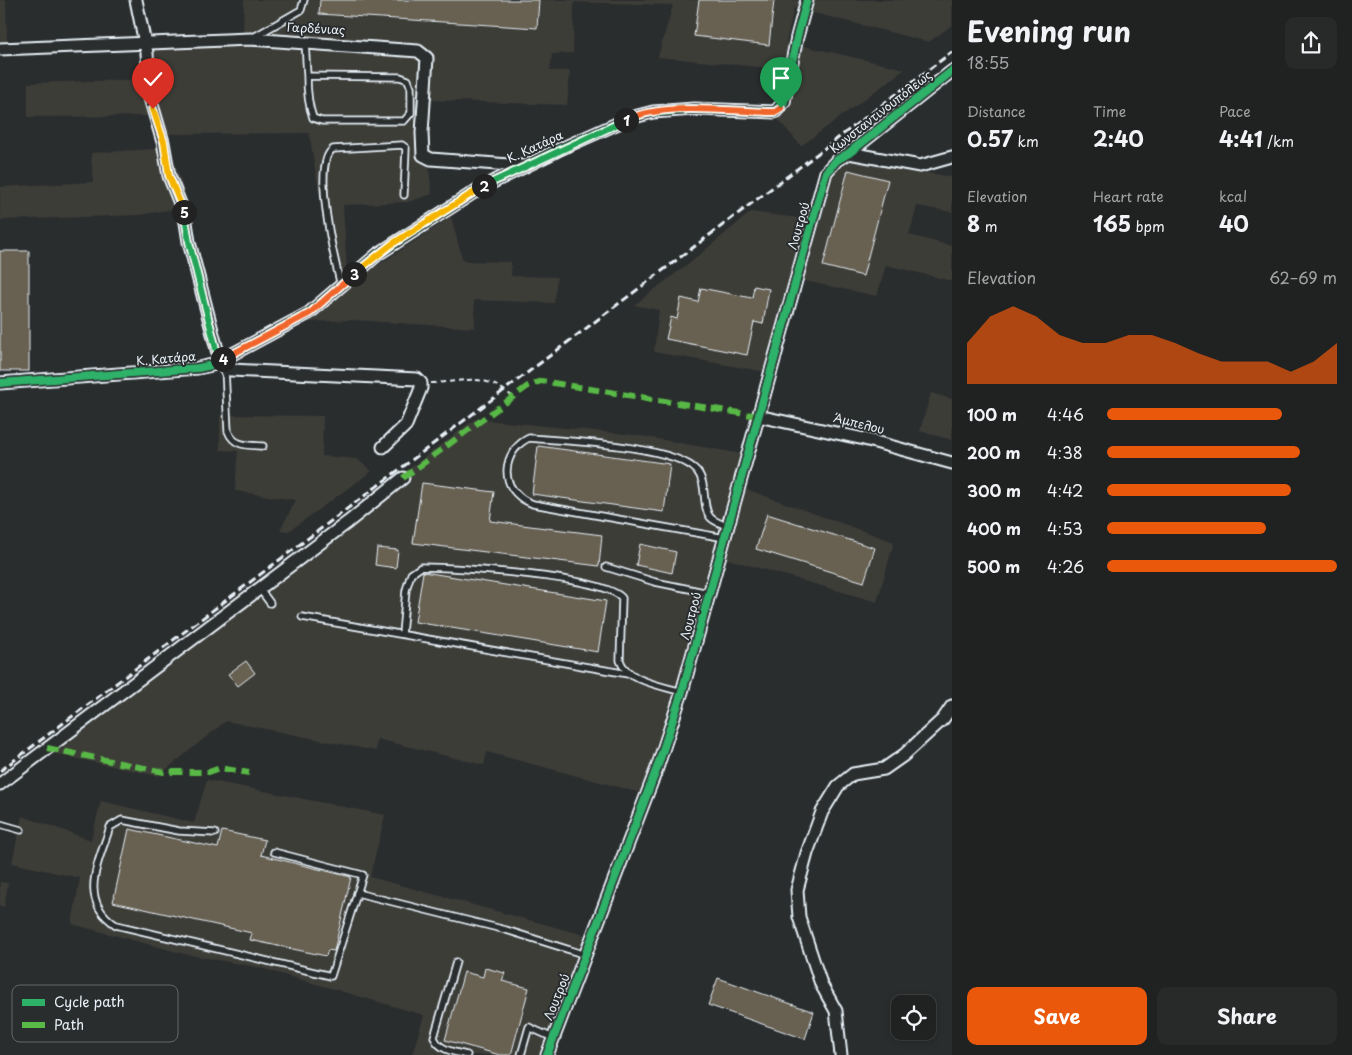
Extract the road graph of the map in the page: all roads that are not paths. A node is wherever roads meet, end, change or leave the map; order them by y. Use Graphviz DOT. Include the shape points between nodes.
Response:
graph roads {
  1 [pos="136,0"];
  2 [pos="304,0"];
  3 [pos="807,0"];
  4 [pos="250,39"];
  5 [pos="305,41"];
  6 [pos="145,44"];
  7 [pos="0,48"];
  8 [pos="952,71"];
  9 [pos="307,76"];
  10 [pos="849,152"];
  11 [pos="952,157"];
  12 [pos="524,166"];
  13 [pos="826,172"];
  14 [pos="404,195"];
  15 [pos="341,288"];
  16 [pos="222,365"];
  17 [pos="0,383"];
  18 [pos="758,416"];
  19 [pos="263,446"];
  20 [pos="383,447"];
  21 [pos="952,463"];
  22 [pos="403,478"];
  23 [pos="726,533"];
  24 [pos="606,567"];
  25 [pos="259,588"];
  26 [pos="709,593"];
  27 [pos="270,603"];
  28 [pos="302,617"];
  29 [pos="402,634"];
  30 [pos="630,674"];
  31 [pos="682,692"];
  32 [pos="952,706"];
  33 [pos="0,784"];
  34 [pos="0,824"];
  35 [pos="21,830"];
  36 [pos="214,833"];
  37 [pos="274,852"];
  38 [pos="357,894"];
  39 [pos="586,955"];
  40 [pos="456,962"];
  41 [pos="553,1038"];
  42 [pos="467,1055"];
  43 [pos="521,1055"];
  44 [pos="547,1055"];
  45 [pos="841,1055"];
  1 -- 6 [label="street"];
  2 -- 4 [label="lane" via="301,10"];
  3 -- 12 [label="street, Κ. Κατάρα" via="784,102 775,112 694,109 653,112 630,118"];
  4 -- 5 [label="street, Γαρδένιας"];
  4 -- 6 [label="street, Γαρδένιας"];
  5 -- 9 [label="lane"];
  5 -- 12 [label="street, Γαρδένιας" via="418,51 427,58 423,155 431,159"];
  6 -- 7 [label="street, Γαρδένιας"];
  6 -- 16 [label="street" via="152,104 164,142 169,176 185,216"];
  8 -- 10 [label="street, Κωνσταντινουπόλεως"];
  9 -- 9 [label="lane" via="309,108 313,118 322,121 404,121 411,113 411,88 408,80 400,77"];
  10 -- 11 [label="street" via="920,166"];
  10 -- 13 [label="street, Κωνσταντινουπόλεως"];
  12 -- 15 [label="street, Κ. Κατάρα" via="479,189 392,244 360,267"];
  13 -- 18 [label="street, Λουτρού"];
  14 -- 15 [label="lane" via="406,148 402,145 333,149 328,152 324,178 326,208"];
  15 -- 16 [label="street, Κ. Κατάρα" via="310,313"];
  16 -- 17 [label="street, Κ. Κατάρα"];
  16 -- 19 [label="lane" via="230,438 238,444"];
  16 -- 20 [label="street" via="411,377 422,383 418,400 406,425"];
  18 -- 21 [label="street, Άμπελου" via="864,439"];
  18 -- 23 [label="street, Λουτρού"];
  22 -- 25 [label="street"];
  23 -- 23 [label="lane" via="710,518 704,482 696,470 657,452 529,438 520,442 507,462 507,476 514,490 532,504"];
  23 -- 26 [label="street, Λουτρού"];
  24 -- 26 [label="lane" via="655,582"];
  25 -- 27 [label="lane"];
  25 -- 33 [label="street"];
  26 -- 31 [label="street, Λουτρού"];
  28 -- 29 [label="lane"];
  29 -- 30 [label="lane"];
  29 -- 30 [label="lane" via="406,590 411,574 420,567 492,571 560,580 604,588 622,598 620,660"];
  30 -- 31 [label="lane"];
  31 -- 39 [label="street, Λουτρού" via="657,768"];
  32 -- 45 [label="street" via="943,719 884,769 853,774 838,786 822,812 807,853 797,890 799,917 821,984 836,1011"];
  34 -- 35 [label="lane"];
  36 -- 38 [label="lane" via="163,829 131,821 115,823 110,828 94,879 93,895 99,909 116,925 331,976"];
  37 -- 38 [label="lane" via="363,875"];
  38 -- 39 [label="lane" via="506,930"];
  39 -- 41 [label="street, Λουτρού"];
  40 -- 42 [label="lane" via="434,1036 444,1049"];
  41 -- 43 [label="lane" via="529,1028"];
  41 -- 44 [label="street, Λουτρού"];
}
